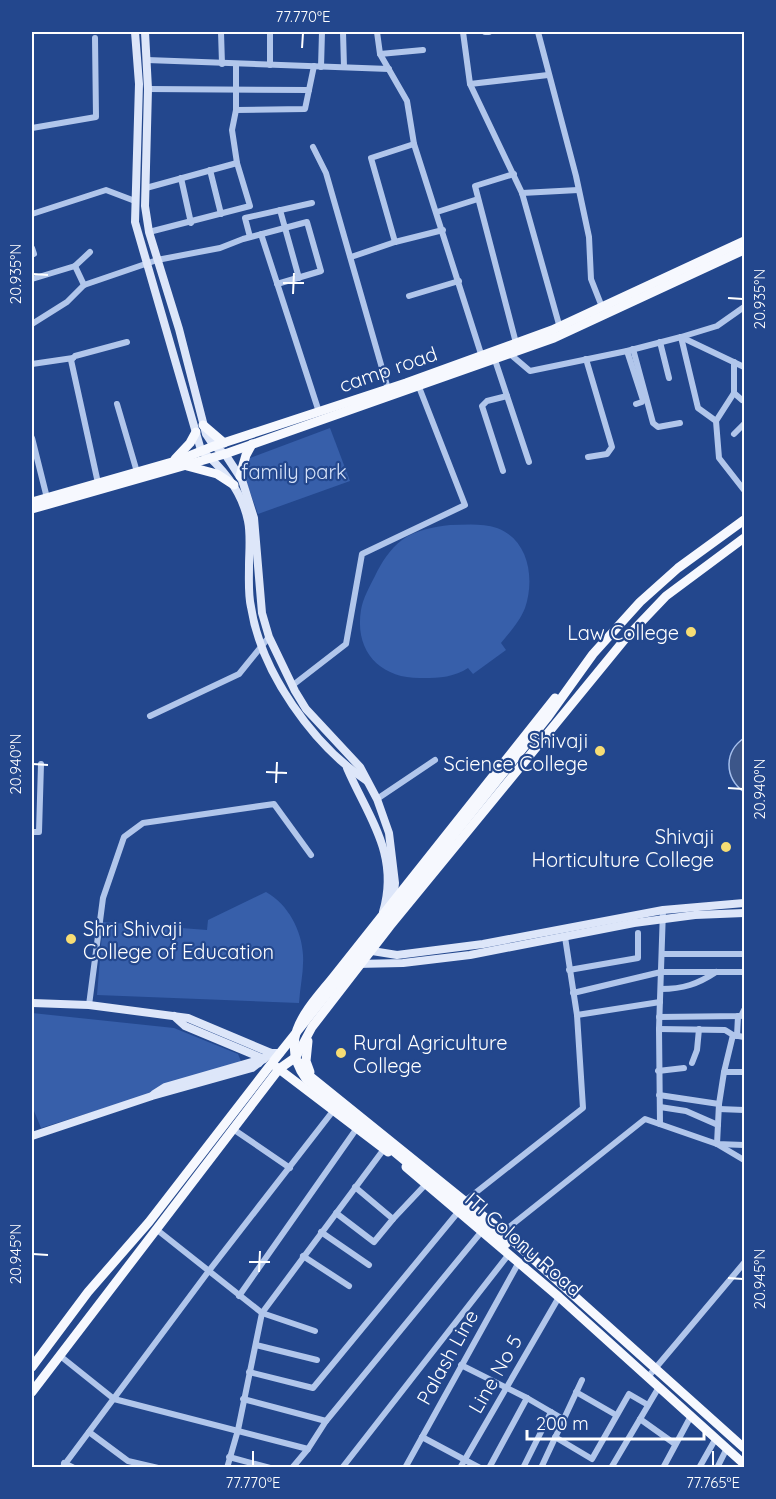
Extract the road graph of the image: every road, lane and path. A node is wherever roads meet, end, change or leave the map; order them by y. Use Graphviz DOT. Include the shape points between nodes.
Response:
graph roads {
  1 [pos="135,32"];
  2 [pos="145,32"];
  3 [pos="221,32"];
  4 [pos="270,32"];
  5 [pos="322,32"];
  6 [pos="343,32"];
  7 [pos="377,32"];
  8 [pos="463,32"];
  9 [pos="538,32"];
  10 [pos="95,38"];
  11 [pos="423,50"];
  12 [pos="380,54"];
  13 [pos="147,60"];
  14 [pos="222,64"];
  15 [pos="236,64"];
  16 [pos="270,65"];
  17 [pos="314,66"];
  18 [pos="321,66"];
  19 [pos="344,67"];
  20 [pos="389,69"];
  21 [pos="548,75"];
  22 [pos="470,84"];
  23 [pos="148,89"];
  24 [pos="236,89"];
  25 [pos="309,90"];
  26 [pos="236,110"];
  27 [pos="32,128"];
  28 [pos="414,144"];
  29 [pos="313,147"];
  30 [pos="237,163"];
  31 [pos="210,170"];
  32 [pos="514,174"];
  33 [pos="181,178"];
  34 [pos="146,188"];
  35 [pos="578,190"];
  36 [pos="522,194"];
  37 [pos="478,199"];
  38 [pos="135,201"];
  39 [pos="312,203"];
  40 [pos="280,210"];
  41 [pos="437,212"];
  42 [pos="32,214"];
  43 [pos="221,214"];
  44 [pos="191,223"];
  45 [pos="284,228"];
  46 [pos="443,230"];
  47 [pos="149,232"];
  48 [pos="261,234"];
  49 [pos="250,237"];
  50 [pos="395,242"];
  51 [pos="744,242"];
  52 [pos="744,250"];
  53 [pos="90,252"];
  54 [pos="351,257"];
  55 [pos="157,260"];
  56 [pos="146,263"];
  57 [pos="75,266"];
  58 [pos="299,278"];
  59 [pos="32,279"];
  60 [pos="459,281"];
  61 [pos="277,284"];
  62 [pos="84,285"];
  63 [pos="638,295"];
  64 [pos="409,296"];
  65 [pos="744,307"];
  66 [pos="602,308"];
  67 [pos="32,324"];
  68 [pos="561,331"];
  69 [pos="681,337"];
  70 [pos="127,342"];
  71 [pos="660,342"];
  72 [pos="516,343"];
  73 [pos="630,350"];
  74 [pos="510,354"];
  75 [pos="73,358"];
  76 [pos="483,359"];
  77 [pos="586,359"];
  78 [pos="495,360"];
  79 [pos="734,362"];
  80 [pos="32,364"];
  81 [pos="744,366"];
  82 [pos="669,378"];
  83 [pos="419,387"];
  84 [pos="388,389"];
  85 [pos="734,393"];
  86 [pos="507,396"];
  87 [pos="742,400"];
  88 [pos="117,404"];
  89 [pos="636,404"];
  90 [pos="319,412"];
  91 [pos="716,421"];
  92 [pos="680,423"];
  93 [pos="203,424"];
  94 [pos="744,424"];
  95 [pos="196,432"];
  96 [pos="734,434"];
  97 [pos="32,438"];
  98 [pos="224,443"];
  99 [pos="252,444"];
  100 [pos="214,446"];
  101 [pos="201,450"];
  102 [pos="225,454"];
  103 [pos="588,457"];
  104 [pos="210,458"];
  105 [pos="174,461"];
  106 [pos="529,462"];
  107 [pos="187,466"];
  108 [pos="503,471"];
  109 [pos="137,472"];
  110 [pos="240,476"];
  111 [pos="98,483"];
  112 [pos="234,485"];
  113 [pos="744,490"];
  114 [pos="47,498"];
  115 [pos="32,502"];
  116 [pos="32,509"];
  117 [pos="744,520"];
  118 [pos="744,538"];
  119 [pos="270,638"];
  120 [pos="262,647"];
  121 [pos="293,685"];
  122 [pos="567,690"];
  123 [pos="150,716"];
  124 [pos="435,760"];
  125 [pos="41,764"];
  126 [pos="347,768"];
  127 [pos="367,782"];
  128 [pos="377,799"];
  129 [pos="32,832"];
  130 [pos="311,855"];
  131 [pos="744,903"];
  132 [pos="388,912"];
  133 [pos="744,913"];
  134 [pos="663,915"];
  135 [pos="390,926"];
  136 [pos="638,933"];
  137 [pos="565,937"];
  138 [pos="527,940"];
  139 [pos="367,950"];
  140 [pos="662,954"];
  141 [pos="744,954"];
  142 [pos="356,964"];
  143 [pos="568,970"];
  144 [pos="661,972"];
  145 [pos="716,972"];
  146 [pos="744,972"];
  147 [pos="661,989"];
  148 [pos="573,993"];
  149 [pos="660,1002"];
  150 [pos="32,1003"];
  151 [pos="89,1005"];
  152 [pos="744,1010"];
  153 [pos="577,1015"];
  154 [pos="738,1016"];
  155 [pos="659,1017"];
  156 [pos="312,1027"];
  157 [pos="658,1029"];
  158 [pos="699,1029"];
  159 [pos="738,1036"];
  160 [pos="296,1058"];
  161 [pos="272,1060"];
  162 [pos="692,1063"];
  163 [pos="684,1068"];
  164 [pos="658,1071"];
  165 [pos="724,1072"];
  166 [pos="744,1072"];
  167 [pos="311,1077"];
  168 [pos="659,1095"];
  169 [pos="660,1107"];
  170 [pos="719,1107"];
  171 [pos="744,1110"];
  172 [pos="333,1111"];
  173 [pos="660,1124"];
  174 [pos="718,1125"];
  175 [pos="357,1128"];
  176 [pos="233,1129"];
  177 [pos="223,1134"];
  178 [pos="32,1136"];
  179 [pos="717,1144"];
  180 [pos="744,1145"];
  181 [pos="384,1149"];
  182 [pos="744,1160"];
  183 [pos="290,1168"];
  184 [pos="426,1184"];
  185 [pos="355,1188"];
  186 [pos="465,1201"];
  187 [pos="459,1211"];
  188 [pos="336,1213"];
  189 [pos="393,1219"];
  190 [pos="156,1229"];
  191 [pos="482,1231"];
  192 [pos="321,1232"];
  193 [pos="503,1232"];
  194 [pos="303,1256"];
  195 [pos="514,1258"];
  196 [pos="744,1263"];
  197 [pos="369,1265"];
  198 [pos="208,1272"];
  199 [pos="350,1286"];
  200 [pos="239,1296"];
  201 [pos="559,1297"];
  202 [pos="262,1313"];
  203 [pos="315,1330"];
  204 [pos="256,1345"];
  205 [pos="58,1355"];
  206 [pos="317,1360"];
  207 [pos="461,1365"];
  208 [pos="32,1367"];
  209 [pos="655,1369"];
  210 [pos="249,1372"];
  211 [pos="648,1377"];
  212 [pos="582,1380"];
  213 [pos="659,1387"];
  214 [pos="506,1388"];
  215 [pos="32,1392"];
  216 [pos="576,1392"];
  217 [pos="527,1398"];
  218 [pos="114,1399"];
  219 [pos="243,1399"];
  220 [pos="648,1404"];
  221 [pos="552,1412"];
  222 [pos="616,1415"];
  223 [pos="691,1416"];
  224 [pos="563,1419"];
  225 [pos="640,1419"];
  226 [pos="326,1421"];
  227 [pos="238,1430"];
  228 [pos="88,1432"];
  229 [pos="422,1437"];
  230 [pos="555,1437"];
  231 [pos="716,1438"];
  232 [pos="675,1444"];
  233 [pos="727,1448"];
  234 [pos="744,1448"];
  235 [pos="308,1449"];
  236 [pos="230,1457"];
  237 [pos="464,1459"];
  238 [pos="744,1464"];
  239 [pos="63,1465"];
  240 [pos="74,1467"];
  241 [pos="158,1467"];
  242 [pos="227,1467"];
  243 [pos="270,1467"];
  244 [pos="292,1467"];
  245 [pos="344,1467"];
  246 [pos="405,1467"];
  247 [pos="460,1467"];
  248 [pos="480,1467"];
  249 [pos="489,1467"];
  250 [pos="523,1467"];
  251 [pos="541,1467"];
  252 [pos="611,1467"];
  253 [pos="663,1467"];
  254 [pos="699,1467"];
  255 [pos="717,1467"];
  1 -- 38 [label="street" via="139,137"];
  2 -- 13 [label="street"];
  3 -- 14 [label="street"];
  4 -- 16 [label="street"];
  5 -- 18 [label="street"];
  6 -- 19 [label="street"];
  7 -- 12 [label="street"];
  8 -- 22 [label="street"];
  9 -- 21 [label="street"];
  10 -- 27 [label="street" via="96,117"];
  11 -- 12 [label="street"];
  12 -- 20 [label="street"];
  13 -- 14 [label="street"];
  13 -- 23 [label="street"];
  14 -- 15 [label="street"];
  15 -- 16 [label="street"];
  15 -- 24 [label="street"];
  16 -- 17 [label="street"];
  17 -- 18 [label="street"];
  17 -- 25 [label="street"];
  18 -- 19 [label="street"];
  19 -- 20 [label="street"];
  20 -- 28 [label="street" via="408,104"];
  21 -- 22 [label="street"];
  21 -- 35 [label="street"];
  22 -- 32 [label="street"];
  23 -- 24 [label="street"];
  23 -- 34 [label="street"];
  24 -- 25 [label="street"];
  24 -- 26 [label="street"];
  25 -- 26 [label="street" via="305,109"];
  26 -- 30 [label="street" via="232,127"];
  28 -- 41 [label="street"];
  28 -- 50 [label="street" via="371,158"];
  29 -- 54 [label="street" via="326,173"];
  30 -- 31 [label="street"];
  30 -- 43 [label="street" via="250,206"];
  31 -- 33 [label="street"];
  31 -- 43 [label="street"];
  32 -- 36 [label="street"];
  32 -- 37 [label="street" via="475,186"];
  33 -- 34 [label="street"];
  33 -- 44 [label="street"];
  34 -- 47 [label="street" via="144,206"];
  35 -- 36 [label="street"];
  35 -- 66 [label="street" via="589,237 591,279"];
  36 -- 68 [label="street"];
  37 -- 41 [label="street"];
  37 -- 72 [label="street"];
  38 -- 42 [label="street" via="106,190"];
  38 -- 56 [label="street" via="137,230"];
  39 -- 40 [label="street"];
  40 -- 45 [label="street"];
  40 -- 49 [label="street" via="244,218"];
  41 -- 46 [label="street"];
  43 -- 44 [label="street"];
  44 -- 47 [label="street"];
  45 -- 48 [label="street"];
  45 -- 58 [label="street"];
  45 -- 58 [label="street" via="307,222 310,232 321,271"];
  46 -- 50 [label="street"];
  46 -- 60 [label="street"];
  47 -- 55 [label="street"];
  48 -- 49 [label="street"];
  48 -- 61 [label="street"];
  49 -- 55 [label="street" via="220,249"];
  50 -- 54 [label="street"];
  51 -- 63 [label="main road, camp road"];
  52 -- 63 [label="main road, camp road"];
  53 -- 57 [label="street"];
  54 -- 84 [label="street"];
  55 -- 56 [label="street"];
  55 -- 93 [label="street"];
  56 -- 62 [label="street"];
  56 -- 95 [label="street"];
  57 -- 59 [label="street"];
  57 -- 62 [label="street"];
  58 -- 61 [label="street"];
  60 -- 64 [label="street"];
  60 -- 76 [label="street"];
  61 -- 90 [label="street"];
  62 -- 67 [label="street" via="67,302"];
  63 -- 66 [label="main road, camp road"];
  63 -- 68 [label="main road, camp road"];
  65 -- 69 [label="street" via="717,326"];
  66 -- 68 [label="main road, camp road"];
  68 -- 72 [label="main road, camp road"];
  68 -- 74 [label="main road, camp road"];
  69 -- 71 [label="street"];
  69 -- 79 [label="street"];
  69 -- 91 [label="street" via="698,408"];
  70 -- 75 [label="street"];
  71 -- 73 [label="street"];
  71 -- 82 [label="street"];
  72 -- 76 [label="main road, camp road"];
  73 -- 77 [label="street"];
  73 -- 89 [label="street" via="643,400"];
  73 -- 92 [label="street" via="653,423 658,427"];
  74 -- 77 [label="street" via="530,370"];
  74 -- 78 [label="main road, camp road"];
  75 -- 80 [label="street"];
  75 -- 111 [label="street"];
  76 -- 78 [label="main road, camp road"];
  76 -- 83 [label="main road, camp road"];
  76 -- 84 [label="main road, camp road"];
  77 -- 103 [label="street" via="612,447 607,454"];
  78 -- 86 [label="street"];
  79 -- 81 [label="street"];
  79 -- 85 [label="street"];
  83 -- 99 [label="main road, camp road"];
  83 -- 121 [label="street" via="465,505 362,554 346,644"];
  84 -- 90 [label="main road, camp road"];
  85 -- 87 [label="street"];
  85 -- 91 [label="street"];
  86 -- 106 [label="street"];
  86 -- 108 [label="street" via="482,406"];
  88 -- 109 [label="street"];
  90 -- 98 [label="main road, camp road"];
  91 -- 113 [label="street" via="719,458"];
  93 -- 98 [label="main road"];
  93 -- 100 [label="street"];
  94 -- 96 [label="street"];
  95 -- 101 [label="street"];
  95 -- 105 [label="main road"];
  97 -- 114 [label="street"];
  98 -- 100 [label="main road, camp road"];
  99 -- 102 [label="main road, camp road"];
  99 -- 110 [label="main road"];
  100 -- 101 [label="main road, camp road"];
  100 -- 102 [label="street"];
  101 -- 104 [label="street"];
  101 -- 105 [label="main road, camp road"];
  102 -- 104 [label="main road, camp road"];
  102 -- 110 [label="street"];
  104 -- 107 [label="main road, camp road"];
  104 -- 112 [label="street"];
  105 -- 109 [label="main road, camp road"];
  107 -- 112 [label="main road" via="217,474"];
  107 -- 116 [label="main road, camp road"];
  109 -- 111 [label="main road, camp road"];
  110 -- 119 [label="street" via="254,518 260,604"];
  111 -- 114 [label="main road, camp road"];
  112 -- 120 [label="street" via="249,521 250,603"];
  114 -- 115 [label="main road, camp road"];
  117 -- 122 [label="main road" via="694,554 640,602 592,654"];
  118 -- 135 [label="main road" via="644,618"];
  119 -- 120 [label="street"];
  119 -- 121 [label="street"];
  120 -- 123 [label="street" via="239,675"];
  120 -- 126 [label="street" via="294,709"];
  121 -- 127 [label="street" via="306,709 357,764"];
  122 -- 132 [label="main road"];
  122 -- 132 [label="main road, bridge" via="555,698"];
  124 -- 128 [label="street"];
  125 -- 129 [label="street" via="39,832"];
  126 -- 127 [label="street"];
  126 -- 132 [label="street" via="385,851"];
  127 -- 128 [label="street"];
  128 -- 132 [label="street" via="389,833 395,883"];
  130 -- 151 [label="street" via="273,804 143,823 124,837 103,898"];
  131 -- 134 [label="street"];
  132 -- 135 [label="street"];
  132 -- 139 [label="main road"];
  132 -- 195 [label="main road, bridge" via="304,1016 295,1034 295,1060 312,1085 506,1244"];
  133 -- 134 [label="street"];
  134 -- 137 [label="street"];
  134 -- 138 [label="street"];
  134 -- 140 [label="street"];
  135 -- 139 [label="main road"];
  136 -- 143 [label="street" via="638,958"];
  137 -- 138 [label="street"];
  137 -- 143 [label="street"];
  138 -- 139 [label="street" via="390,955"];
  138 -- 142 [label="street" via="470,955"];
  139 -- 142 [label="main road"];
  140 -- 141 [label="street"];
  140 -- 144 [label="street"];
  142 -- 156 [label="main road"];
  142 -- 161 [label="main road"];
  143 -- 148 [label="street"];
  144 -- 145 [label="street"];
  144 -- 147 [label="street"];
  144 -- 148 [label="street"];
  145 -- 146 [label="street"];
  145 -- 147 [label="street" via="679,989"];
  147 -- 149 [label="street"];
  148 -- 153 [label="street"];
  149 -- 153 [label="street"];
  149 -- 155 [label="street"];
  150 -- 151 [label="street"];
  151 -- 161 [label="street" via="188,1017"];
  152 -- 154 [label="street"];
  153 -- 186 [label="street" via="583,1108"];
  154 -- 155 [label="street"];
  154 -- 159 [label="street"];
  155 -- 157 [label="street"];
  156 -- 160 [label="main road"];
  156 -- 167 [label="main road" via="306,1047"];
  157 -- 158 [label="street"];
  157 -- 164 [label="street"];
  158 -- 159 [label="street" via="725,1030"];
  158 -- 162 [label="street"];
  159 -- 165 [label="street"];
  160 -- 161 [label="main road"];
  160 -- 161 [label="main road"];
  160 -- 167 [label="main road"];
  161 -- 172 [label="main road, ITI Colony Road"];
  161 -- 176 [label="main road"];
  161 -- 177 [label="main road"];
  161 -- 178 [label="street"];
  163 -- 164 [label="street"];
  164 -- 168 [label="street"];
  165 -- 166 [label="street"];
  165 -- 170 [label="street"];
  167 -- 186 [label="main road"];
  168 -- 169 [label="street"];
  168 -- 170 [label="street"];
  169 -- 173 [label="street"];
  169 -- 174 [label="street" via="686,1111"];
  170 -- 171 [label="street"];
  170 -- 174 [label="street"];
  172 -- 175 [label="main road, ITI Colony Road"];
  172 -- 183 [label="street"];
  173 -- 179 [label="street"];
  173 -- 193 [label="street" via="645,1119"];
  174 -- 179 [label="street"];
  175 -- 181 [label="main road, ITI Colony Road"];
  175 -- 200 [label="street"];
  176 -- 177 [label="main road"];
  176 -- 183 [label="street"];
  177 -- 190 [label="main road"];
  177 -- 208 [label="main road" via="88,1292"];
  179 -- 180 [label="street"];
  179 -- 182 [label="street"];
  181 -- 184 [label="main road, ITI Colony Road"];
  181 -- 185 [label="street"];
  183 -- 198 [label="street"];
  184 -- 187 [label="main road, ITI Colony Road"];
  184 -- 189 [label="street"];
  185 -- 188 [label="street"];
  185 -- 189 [label="street"];
  186 -- 193 [label="main road"];
  187 -- 191 [label="main road, ITI Colony Road"];
  187 -- 210 [label="street" via="313,1388"];
  188 -- 189 [label="street" via="374,1242"];
  188 -- 192 [label="street"];
  190 -- 198 [label="street"];
  190 -- 205 [label="main road"];
  191 -- 195 [label="main road, ITI Colony Road"];
  191 -- 226 [label="street"];
  192 -- 194 [label="street"];
  192 -- 197 [label="street"];
  193 -- 209 [label="main road"];
  194 -- 199 [label="street"];
  194 -- 202 [label="street"];
  195 -- 201 [label="main road, ITI Colony Road"];
  195 -- 207 [label="street, Palash Line"];
  195 -- 245 [label="street"];
  196 -- 209 [label="street"];
  198 -- 200 [label="street"];
  198 -- 218 [label="street"];
  200 -- 202 [label="street"];
  201 -- 211 [label="main road, ITI Colony Road"];
  201 -- 214 [label="street, Line No 5"];
  202 -- 203 [label="street"];
  202 -- 204 [label="street"];
  204 -- 206 [label="street"];
  204 -- 210 [label="street"];
  205 -- 215 [label="main road"];
  205 -- 218 [label="street"];
  207 -- 214 [label="street"];
  207 -- 229 [label="street, Palash Line"];
  209 -- 211 [label="street"];
  209 -- 234 [label="main road"];
  210 -- 219 [label="street"];
  211 -- 213 [label="main road, ITI Colony Road"];
  212 -- 216 [label="street"];
  213 -- 220 [label="street"];
  213 -- 223 [label="main road, ITI Colony Road"];
  214 -- 217 [label="street"];
  214 -- 237 [label="street, Line No 5"];
  216 -- 222 [label="street"];
  216 -- 224 [label="street"];
  217 -- 221 [label="street"];
  217 -- 249 [label="street"];
  218 -- 227 [label="street"];
  218 -- 228 [label="street"];
  219 -- 226 [label="street"];
  219 -- 227 [label="street"];
  220 -- 222 [label="street" via="628,1394"];
  220 -- 225 [label="street"];
  221 -- 224 [label="street"];
  221 -- 250 [label="street"];
  222 -- 230 [label="street" via="592,1459"];
  223 -- 231 [label="main road, ITI Colony Road"];
  223 -- 232 [label="street"];
  224 -- 230 [label="street"];
  225 -- 232 [label="street"];
  225 -- 252 [label="street"];
  226 -- 235 [label="street"];
  227 -- 235 [label="street"];
  227 -- 236 [label="street"];
  228 -- 239 [label="street"];
  228 -- 241 [label="street" via="128,1461"];
  229 -- 237 [label="street"];
  229 -- 246 [label="street, Palash Line"];
  230 -- 251 [label="street"];
  231 -- 233 [label="main road, ITI Colony Road"];
  231 -- 254 [label="street"];
  232 -- 253 [label="street"];
  233 -- 238 [label="main road, ITI Colony Road"];
  233 -- 255 [label="street"];
  235 -- 244 [label="street"];
  236 -- 242 [label="street"];
  236 -- 243 [label="street"];
  237 -- 247 [label="street, Line No 5"];
  237 -- 248 [label="street"];
  239 -- 240 [label="street"];
}
